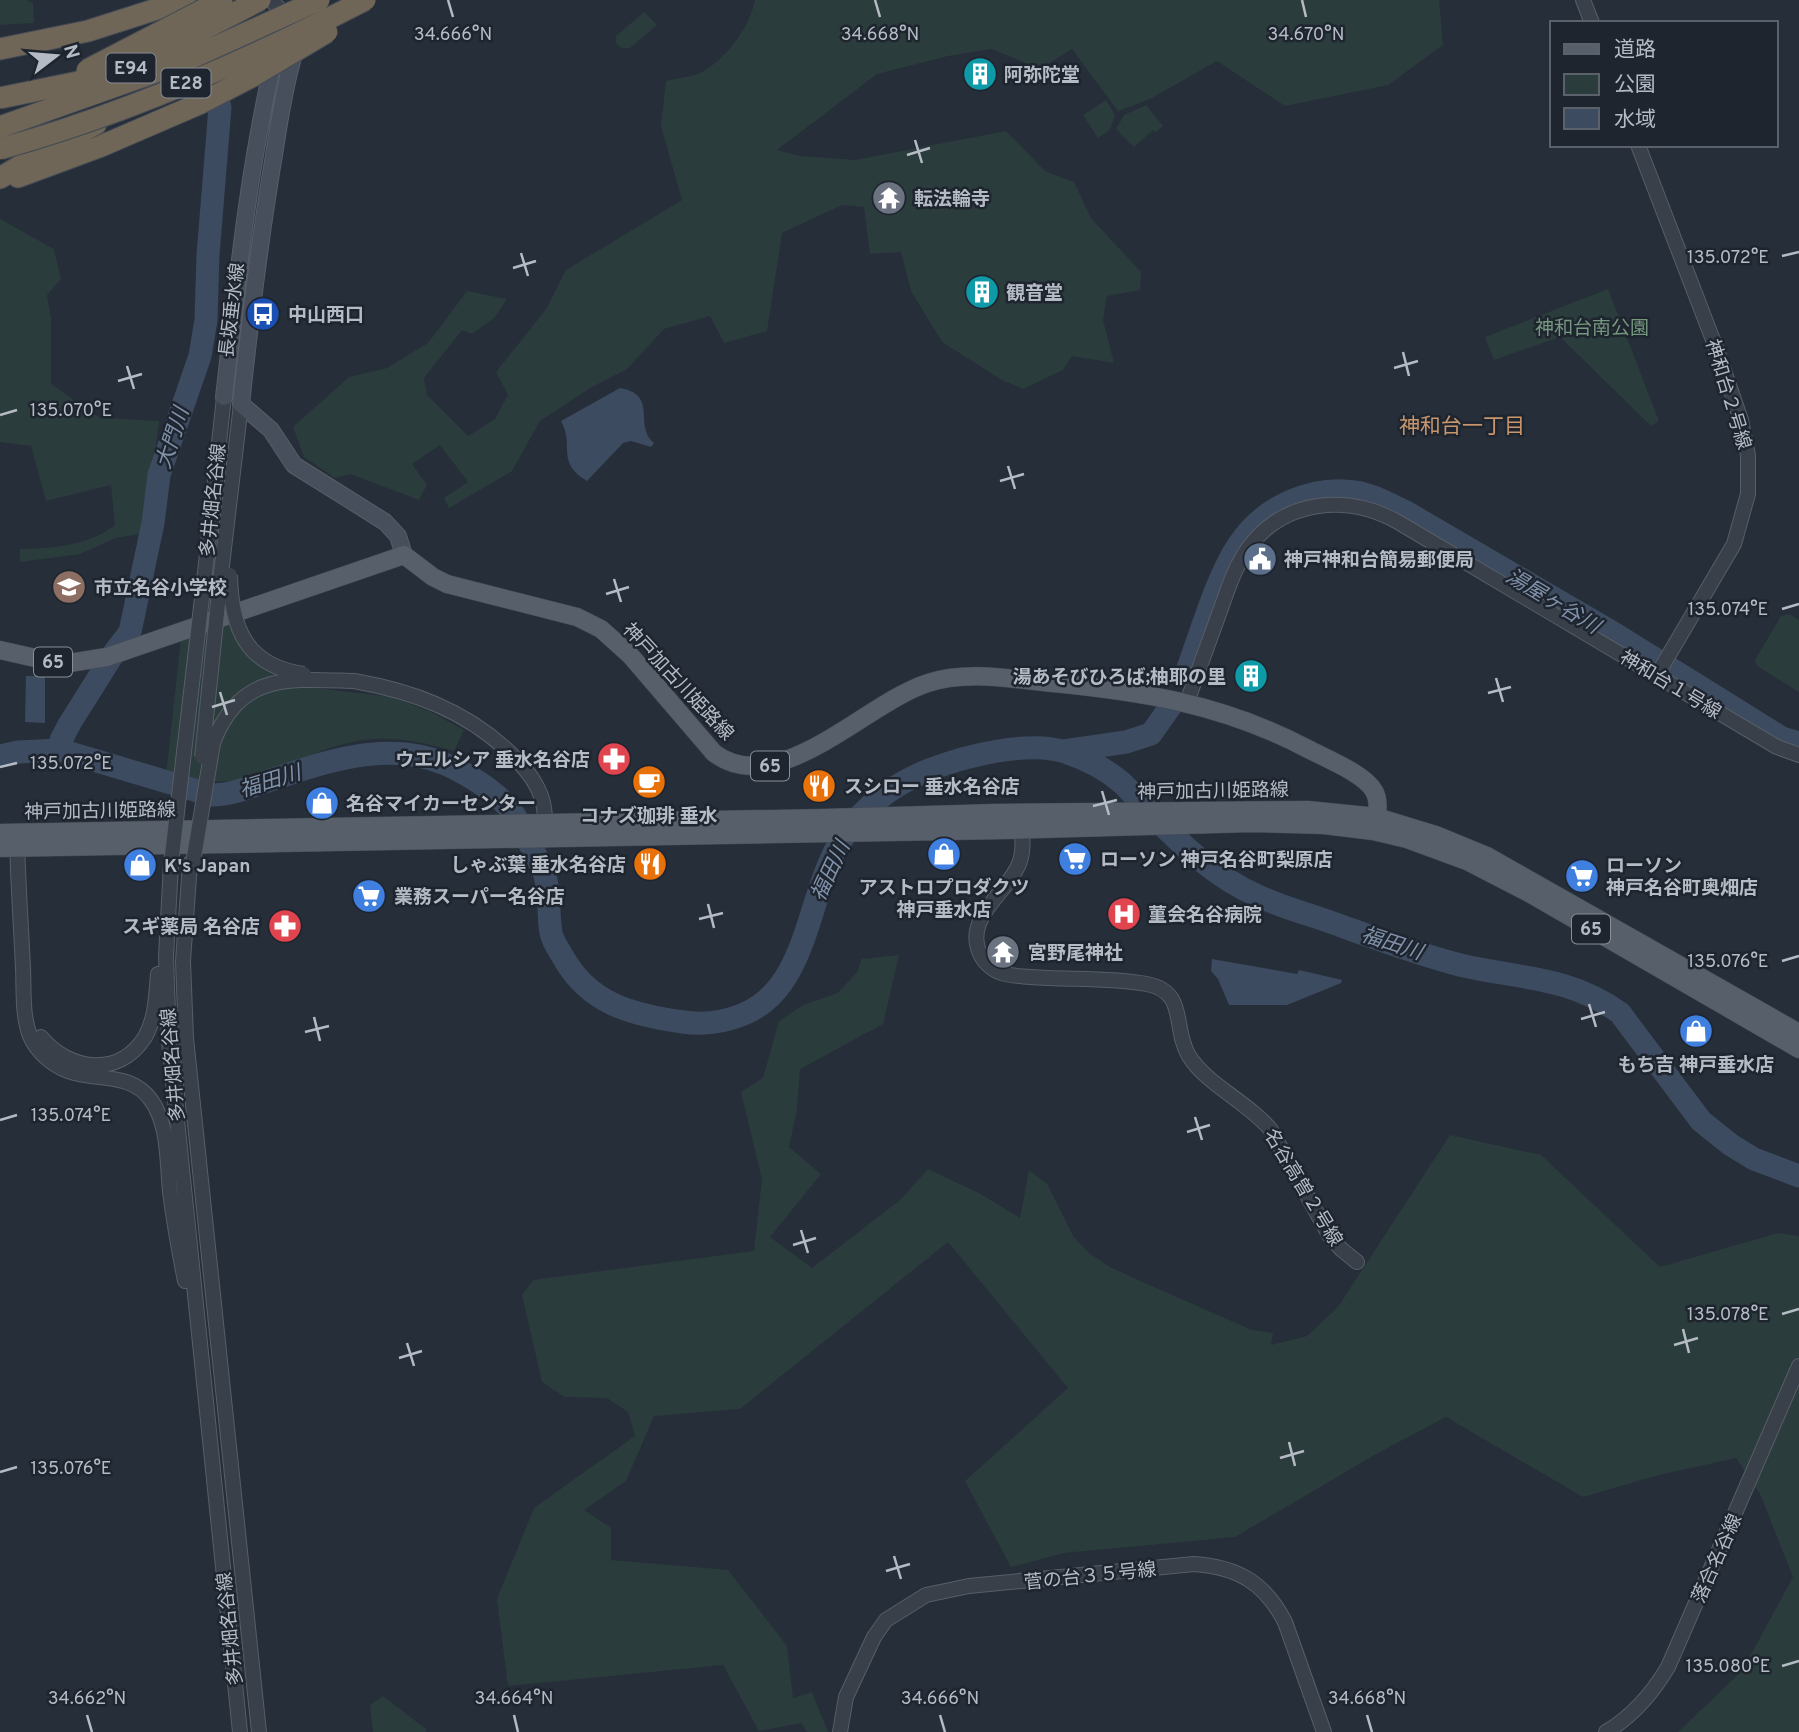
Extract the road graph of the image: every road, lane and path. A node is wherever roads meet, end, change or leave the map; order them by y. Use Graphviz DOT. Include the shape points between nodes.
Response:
graph roads {
  1 [pos="185,0"];
  2 [pos="222,0"];
  3 [pos="257,0"];
  4 [pos="271,0"];
  5 [pos="294,0"];
  6 [pos="301,0"];
  7 [pos="313,0"];
  8 [pos="319,0"];
  9 [pos="365,0"];
  10 [pos="380,0"];
  11 [pos="1583,0"];
  12 [pos="1591,21"];
  13 [pos="289,24"];
  14 [pos="0,49"];
  15 [pos="0,88"];
  16 [pos="0,98"];
  17 [pos="0,111"];
  18 [pos="0,130"];
  19 [pos="1639,147"];
  20 [pos="0,149"];
  21 [pos="0,178"];
  22 [pos="0,184"];
  23 [pos="224,397"];
  24 [pos="241,404"];
  25 [pos="404,555"];
  26 [pos="226,575"];
  27 [pos="0,650"];
  28 [pos="1657,675"];
  29 [pos="354,681"];
  30 [pos="1187,702"];
  31 [pos="1799,755"];
  32 [pos="1175,818"];
  33 [pos="1021,821"];
  34 [pos="1375,824"];
  35 [pos="546,831"];
  36 [pos="9,840"];
  37 [pos="192,863"];
  38 [pos="171,864"];
  39 [pos="23,972"];
  40 [pos="1799,1033"];
  41 [pos="1799,1049"];
  42 [pos="1357,1262"];
  43 [pos="1799,1366"];
  44 [pos="204,1382"];
  45 [pos="240,1732"];
  46 [pos="259,1732"];
  47 [pos="840,1732"];
  48 [pos="1324,1732"];
  49 [pos="1606,1732"];
  1 -- 14 [label="highway" via="88,31"];
  2 -- 17 [label="highway, E94, bridge"];
  3 -- 13 [label="street"];
  3 -- 18 [label="highway, E94, bridge" via="168,49"];
  4 -- 13 [label="street"];
  5 -- 13 [label="main road, 長坂垂水線"];
  6 -- 16 [label="highway, bridge" via="212,39 123,69"];
  7 -- 13 [label="main road, 長坂垂水線"];
  8 -- 18 [label="highway, E28, bridge" via="178,64"];
  9 -- 20 [label="highway, E28, bridge" via="185,83"];
  10 -- 22 [label="highway, bridge" via="201,103"];
  11 -- 12 [label="street"];
  13 -- 15 [label="highway" via="138,69 48,85"];
  13 -- 21 [label="highway"];
  13 -- 23 [label="main road, 長坂垂水線" via="265,99"];
  13 -- 24 [label="main road, 長坂垂水線"];
  19 -- 28 [label="street, 神和台２号線" via="1718,353 1748,455 1748,494 1734,544"];
  23 -- 38 [label="street, 多井畑名谷線, bridge"];
  24 -- 25 [label="main road" via="271,430 294,465 385,522 398,536"];
  24 -- 26 [label="street, 多井畑名谷線"];
  25 -- 27 [label="main road, 65" via="107,657 69,663"];
  25 -- 30 [label="main road, 神戸加古川姫路線 / 65" via="447,584 577,617 601,629 630,655 714,753 744,766 787,761 894,698 936,681 995,677"];
  26 -- 29 [label="street, bridge" via="236,624 259,657 283,670"];
  26 -- 37 [label="street, 多井畑名谷線, bridge"];
  28 -- 30 [label="street, 神和台１号線" via="1391,517 1356,506 1328,504 1284,516 1249,547 1231,580"];
  28 -- 31 [label="street, 神和台１号線" via="1777,747"];
  29 -- 35 [label="street" via="410,693 478,726 530,777 543,802"];
  29 -- 37 [label="street, bridge" via="277,681 249,692 229,710 213,743"];
  30 -- 34 [label="main road, 神戸加古川姫路線 / 65" via="1269,730 1365,781 1375,792"];
  32 -- 33 [label="main road, 神戸加古川姫路線 / 65" via="1127,812"];
  32 -- 33 [label="main road, 神戸加古川姫路線 / 65" via="1140,825"];
  32 -- 34 [label="main road, 神戸加古川姫路線 / 65" via="1308,810"];
  33 -- 35 [label="main road, 神戸加古川姫路線 / 65"];
  33 -- 42 [label="street, 名谷高曽２号線" via="1018,866 978,927 977,946 985,962 1003,973 1147,984 1166,992 1175,1003 1182,1042 1193,1062 1266,1123 1329,1235"];
  34 -- 40 [label="main road, 神戸加古川姫路線 / 65" via="1436,835 1487,856"];
  34 -- 41 [label="main road, 神戸加古川姫路線 / 65" via="1502,878"];
  35 -- 36 [label="main road, 神戸加古川姫路線 / 65"];
  36 -- 39 [label="street"];
  37 -- 46 [label="street, 多井畑名谷線" via="183,974 187,1060"];
  38 -- 39 [label="street" via="154,1011 145,1036 130,1054 108,1065 83,1065 49,1047 30,1015"];
  38 -- 44 [label="street, 多井畑名谷線" via="166,998"];
  39 -- 44 [label="street" via="27,1024 46,1058 79,1074 131,1083 155,1107 164,1135 178,1246"];
  43 -- 49 [label="street, 落合名谷線" via="1668,1667 1636,1710"];
  44 -- 45 [label="street, 多井畑名谷線"];
  47 -- 48 [label="street, 菅の台３５号線" via="846,1697 874,1637 886,1620 926,1595 969,1586 1194,1563 1233,1572 1261,1588 1276,1605"];
}
